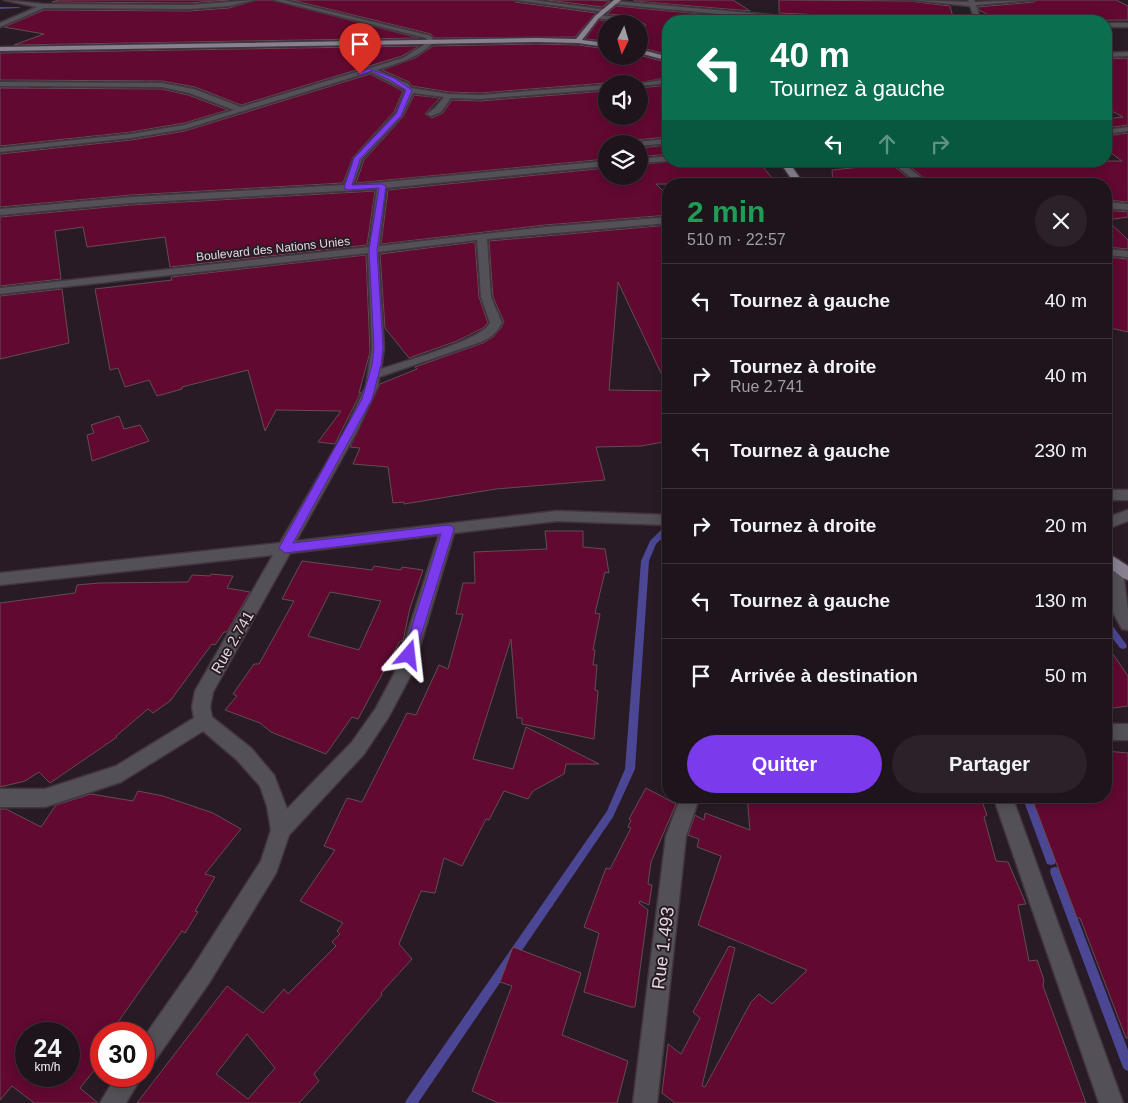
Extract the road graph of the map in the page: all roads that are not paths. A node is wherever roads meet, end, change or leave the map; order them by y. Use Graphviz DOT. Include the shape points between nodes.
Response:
graph roads {
  1 [pos="7,0"];
  2 [pos="57,0"];
  3 [pos="251,0"];
  4 [pos="277,0"];
  5 [pos="518,0"];
  6 [pos="914,0"];
  7 [pos="1031,0"];
  8 [pos="616,1"];
  9 [pos="971,2"];
  10 [pos="43,6"];
  11 [pos="9,9"];
  12 [pos="36,9"];
  13 [pos="604,10"];
  14 [pos="761,15"];
  15 [pos="976,15"];
  16 [pos="597,18"];
  17 [pos="1128,24"];
  18 [pos="0,25"];
  19 [pos="1112,25"];
  20 [pos="580,38"];
  21 [pos="598,38"];
  22 [pos="430,39"];
  23 [pos="332,41"];
  24 [pos="598,43"];
  25 [pos="0,44"];
  26 [pos="0,49"];
  27 [pos="648,53"];
  28 [pos="1128,54"];
  29 [pos="1112,55"];
  30 [pos="662,57"];
  31 [pos="371,70"];
  32 [pos="662,82"];
  33 [pos="648,83"];
  34 [pos="0,84"];
  35 [pos="598,88"];
  36 [pos="409,90"];
  37 [pos="449,96"];
  38 [pos="242,110"];
  39 [pos="431,114"];
  40 [pos="1128,129"];
  41 [pos="1112,131"];
  42 [pos="662,142"];
  43 [pos="648,143"];
  44 [pos="0,150"];
  45 [pos="662,158"];
  46 [pos="648,159"];
  47 [pos="598,165"];
  48 [pos="788,167"];
  49 [pos="902,167"];
  50 [pos="796,178"];
  51 [pos="917,178"];
  52 [pos="382,186"];
  53 [pos="348,188"];
  54 [pos="1112,206"];
  55 [pos="1128,207"];
  56 [pos="0,212"];
  57 [pos="662,221"];
  58 [pos="482,238"];
  59 [pos="1112,246"];
  60 [pos="1128,247"];
  61 [pos="373,250"];
  62 [pos="1112,253"];
  63 [pos="1128,254"];
  64 [pos="0,291"];
  65 [pos="374,375"];
  66 [pos="1112,495"];
  67 [pos="1128,495"];
  68 [pos="1128,514"];
  69 [pos="662,520"];
  70 [pos="1112,521"];
  71 [pos="448,529"];
  72 [pos="285,548"];
  73 [pos="1112,562"];
  74 [pos="1112,572"];
  75 [pos="1128,574"];
  76 [pos="0,578"];
  77 [pos="1128,624"];
  78 [pos="204,721"];
  79 [pos="1112,732"];
  80 [pos="1128,732"];
  81 [pos="0,798"];
  82 [pos="688,803"];
  83 [pos="1004,803"];
  84 [pos="281,830"];
  85 [pos="155,1041"];
  86 [pos="123,1087"];
  87 [pos="112,1103"];
  88 [pos="645,1103"];
  89 [pos="1111,1103"];
  1 -- 10 [label="street"];
  2 -- 10 [label="street"];
  3 -- 10 [label="street" via="190,7"];
  4 -- 22 [label="street"];
  5 -- 13 [label="street"];
  6 -- 9 [label="street"];
  7 -- 9 [label="street"];
  8 -- 13 [label="main road"];
  8 -- 14 [label="street"];
  9 -- 15 [label="street"];
  10 -- 12 [label="street"];
  11 -- 12 [label="street"];
  12 -- 18 [label="street"];
  13 -- 16 [label="main road"];
  16 -- 20 [label="main road"];
  17 -- 19 [label="street"];
  20 -- 21 [label="main road"];
  20 -- 22 [label="main road"];
  20 -- 24 [label="main road"];
  22 -- 23 [label="main road"];
  22 -- 31 [label="street" via="417,53"];
  23 -- 25 [label="main road"];
  23 -- 26 [label="main road"];
  27 -- 30 [label="main road"];
  28 -- 29 [label="street"];
  31 -- 36 [label="street"];
  31 -- 38 [label="street"];
  32 -- 33 [label="street"];
  34 -- 38 [label="street" via="162,85 191,91"];
  35 -- 37 [label="street" via="480,97"];
  36 -- 37 [label="street"];
  36 -- 53 [label="street" via="399,114 358,158"];
  37 -- 39 [label="street"];
  38 -- 44 [label="street" via="158,132"];
  40 -- 41 [label="street"];
  42 -- 43 [label="street"];
  45 -- 46 [label="street"];
  47 -- 52 [label="street"];
  48 -- 50 [label="main road"];
  49 -- 51 [label="street"];
  52 -- 53 [label="street"];
  52 -- 61 [label="street, Rue 2.741"];
  53 -- 56 [label="street" via="131,200"];
  54 -- 55 [label="street"];
  57 -- 58 [label="street, Boulevard des Nations Unies"];
  58 -- 61 [label="street, Boulevard des Nations Unies"];
  58 -- 65 [label="street" via="486,298 496,323 494,329 474,342"];
  59 -- 60 [label="street"];
  61 -- 64 [label="street, Boulevard des Nations Unies"];
  61 -- 65 [label="street, Rue 2.741" via="378,348"];
  62 -- 63 [label="street"];
  65 -- 72 [label="street, Rue 2.741" via="367,399 351,431"];
  66 -- 67 [label="street"];
  68 -- 70 [label="street"];
  69 -- 71 [label="street" via="557,516"];
  71 -- 72 [label="street"];
  71 -- 84 [label="street" via="404,673 382,713 358,748"];
  72 -- 76 [label="street"];
  72 -- 78 [label="street, Rue 2.741" via="204,691 201,707"];
  73 -- 75 [label="main road"];
  74 -- 77 [label="street" via="1119,609"];
  78 -- 81 [label="street" via="121,773 45,798"];
  78 -- 84 [label="street" via="244,754 268,781 278,806"];
  79 -- 80 [label="street"];
  82 -- 88 [label="street, Rue 1.493" via="676,836"];
  83 -- 89 [label="street"];
  84 -- 85 [label="street" via="269,866 202,974"];
  86 -- 87 [label="street"];
}
